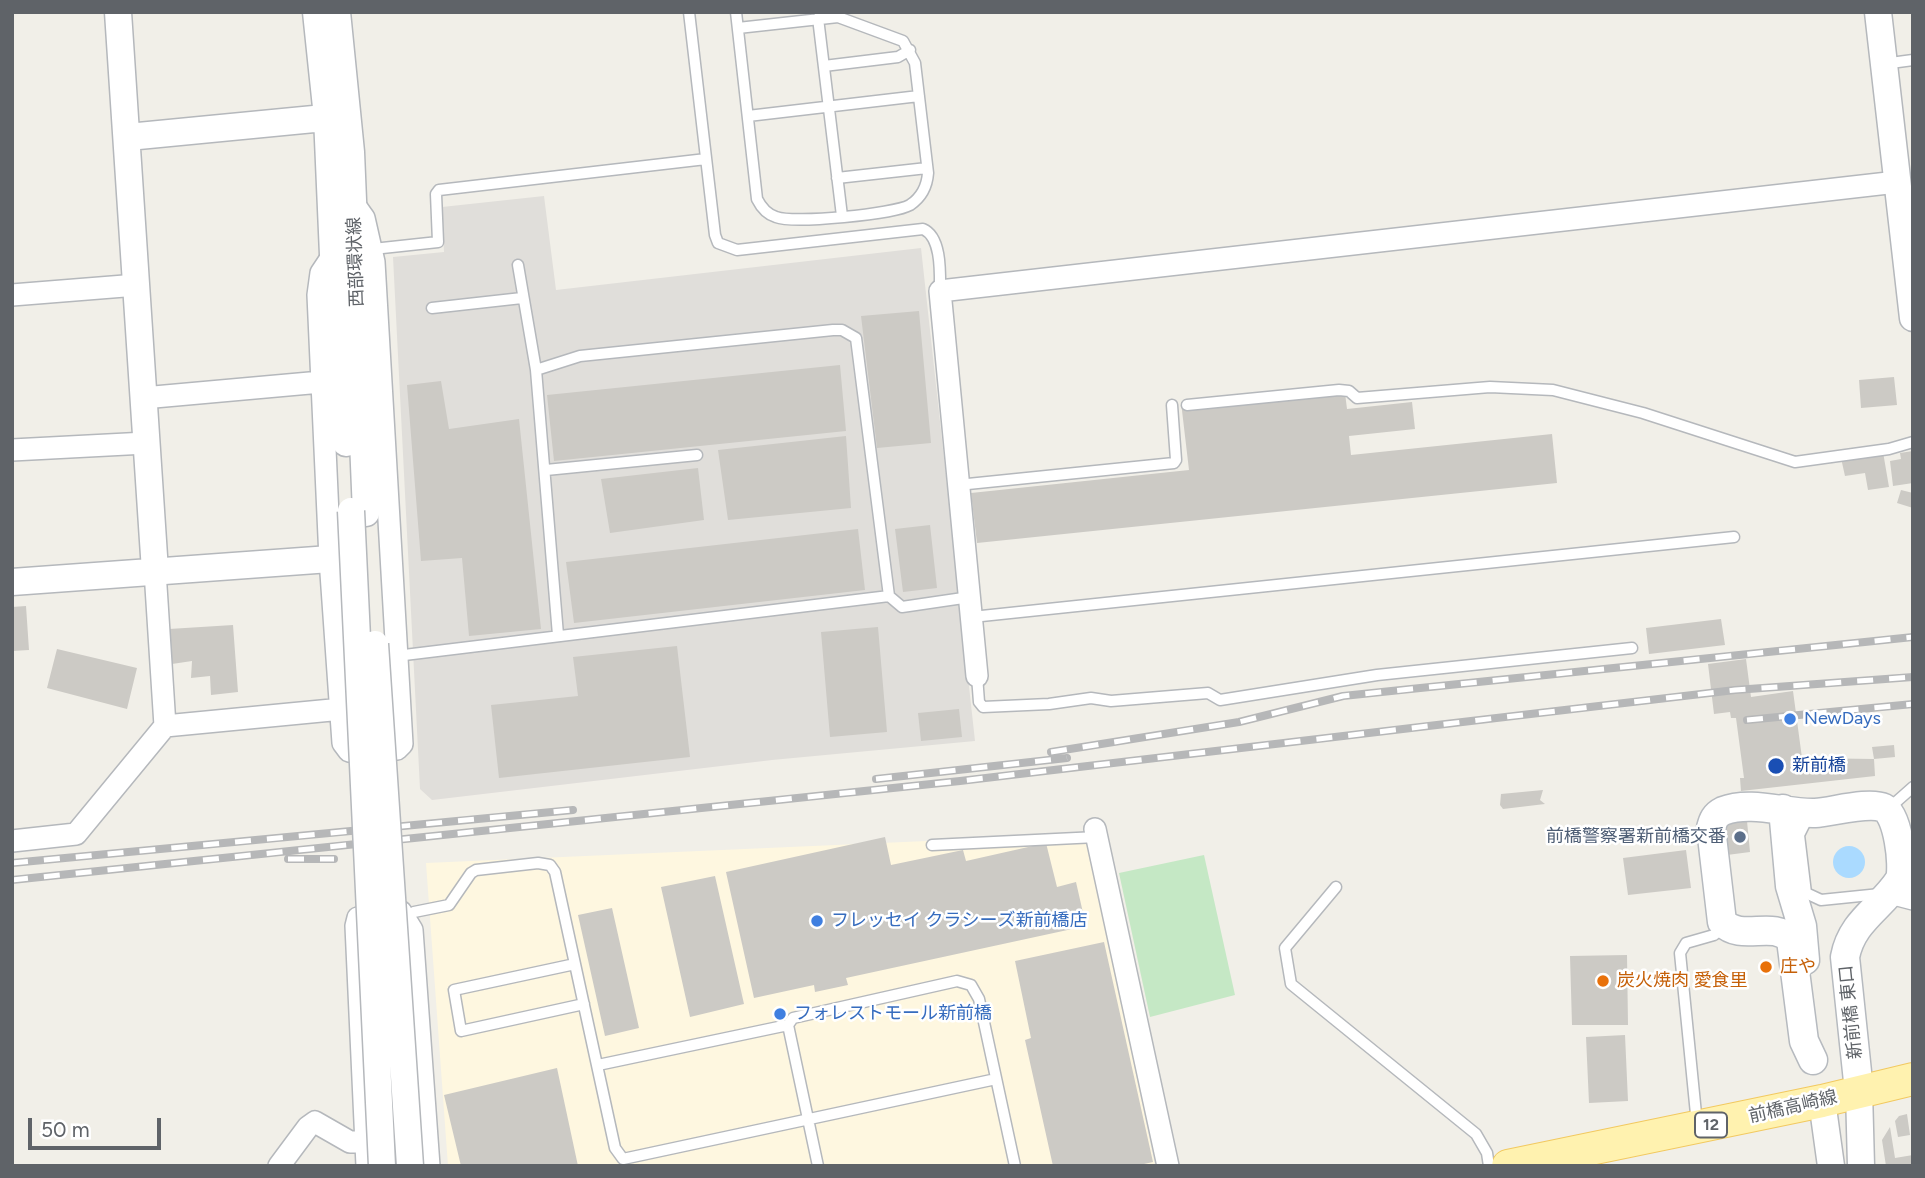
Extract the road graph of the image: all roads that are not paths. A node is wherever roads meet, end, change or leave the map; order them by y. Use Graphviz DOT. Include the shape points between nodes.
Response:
graph roads {
  1 [pos="118,12"];
  2 [pos="316,12"];
  3 [pos="337,12"];
  4 [pos="689,12"];
  5 [pos="736,12"];
  6 [pos="1878,12"];
  7 [pos="818,18"];
  8 [pos="738,28"];
  9 [pos="910,50"];
  10 [pos="1913,60"];
  11 [pos="1883,64"];
  12 [pos="824,66"];
  13 [pos="919,96"];
  14 [pos="829,107"];
  15 [pos="338,116"];
  16 [pos="748,116"];
  17 [pos="128,137"];
  18 [pos="706,159"];
  19 [pos="927,168"];
  20 [pos="837,178"];
  21 [pos="1897,182"];
  22 [pos="354,204"];
  23 [pos="842,216"];
  24 [pos="373,249"];
  25 [pos="332,255"];
  26 [pos="518,265"];
  27 [pos="137,285"];
  28 [pos="940,291"];
  29 [pos="12,295"];
  30 [pos="522,298"];
  31 [pos="432,308"];
  32 [pos="1913,315"];
  33 [pos="536,370"];
  34 [pos="321,382"];
  35 [pos="143,398"];
  36 [pos="1172,405"];
  37 [pos="1187,405"];
  38 [pos="1913,442"];
  39 [pos="146,443"];
  40 [pos="12,450"];
  41 [pos="697,455"];
  42 [pos="546,470"];
  43 [pos="958,485"];
  44 [pos="359,512"];
  45 [pos="1734,537"];
  46 [pos="330,559"];
  47 [pos="155,571"];
  48 [pos="12,582"];
  49 [pos="889,596"];
  50 [pos="971,607"];
  51 [pos="558,635"];
  52 [pos="1632,648"];
  53 [pos="396,656"];
  54 [pos="976,676"];
  55 [pos="342,709"];
  56 [pos="165,726"];
  57 [pos="1913,787"];
  58 [pos="1887,810"];
  59 [pos="1774,813"];
  60 [pos="1812,813"];
  61 [pos="1096,833"];
  62 [pos="12,841"];
  63 [pos="1773,844"];
  64 [pos="932,845"];
  65 [pos="1336,887"];
  66 [pos="1901,896"];
  67 [pos="1794,902"];
  68 [pos="407,917"];
  69 [pos="1725,925"];
  70 [pos="575,964"];
  71 [pos="584,1004"];
  72 [pos="788,1025"];
  73 [pos="1814,1060"];
  74 [pos="598,1065"];
  75 [pos="996,1079"];
  76 [pos="1913,1079"];
  77 [pos="1859,1091"];
  78 [pos="1822,1101"];
  79 [pos="808,1119"];
  80 [pos="1697,1128"];
  81 [pos="366,1142"];
  82 [pos="1011,1165"];
  83 [pos="279,1166"];
  84 [pos="367,1166"];
  85 [pos="382,1166"];
  86 [pos="410,1166"];
  87 [pos="429,1166"];
  88 [pos="818,1166"];
  89 [pos="1168,1166"];
  90 [pos="1489,1166"];
  91 [pos="1508,1166"];
  92 [pos="1831,1166"];
  93 [pos="1861,1166"];
  1 -- 17 [label="street"];
  2 -- 15 [label="street, 西部環状線"];
  3 -- 15 [label="street, 西部環状線"];
  4 -- 18 [label="lane"];
  5 -- 8 [label="lane"];
  6 -- 11 [label="street"];
  7 -- 8 [label="lane"];
  7 -- 9 [label="lane" via="851,19 899,38"];
  7 -- 12 [label="lane"];
  8 -- 16 [label="lane"];
  9 -- 12 [label="lane" via="898,57"];
  9 -- 13 [label="lane"];
  10 -- 11 [label="lane"];
  11 -- 21 [label="street"];
  12 -- 14 [label="lane"];
  13 -- 14 [label="lane"];
  13 -- 19 [label="lane"];
  14 -- 16 [label="lane"];
  14 -- 20 [label="lane"];
  15 -- 17 [label="street"];
  15 -- 22 [label="street, 西部環状線"];
  15 -- 25 [label="street, 西部環状線"];
  16 -- 23 [label="lane" via="757,199 766,212 789,220"];
  17 -- 27 [label="street"];
  18 -- 24 [label="lane" via="439,190 438,242"];
  18 -- 28 [label="lane" via="715,235 721,246 737,250 923,229 936,243"];
  19 -- 20 [label="lane"];
  19 -- 23 [label="lane" via="926,188 909,205"];
  20 -- 23 [label="lane"];
  21 -- 28 [label="street"];
  21 -- 32 [label="street"];
  22 -- 24 [label="street" via="364,218"];
  22 -- 44 [label="street, 西部環状線"];
  24 -- 53 [label="street"];
  25 -- 34 [label="street" via="319,284"];
  25 -- 44 [label="street, 西部環状線"];
  26 -- 30 [label="lane"];
  27 -- 29 [label="street"];
  27 -- 35 [label="street"];
  28 -- 43 [label="street"];
  30 -- 31 [label="lane"];
  30 -- 33 [label="lane"];
  33 -- 42 [label="lane"];
  33 -- 49 [label="lane" via="580,356 833,330 850,334 856,338"];
  34 -- 35 [label="street"];
  34 -- 46 [label="street"];
  35 -- 39 [label="street"];
  36 -- 43 [label="lane" via="1174,463"];
  37 -- 38 [label="lane" via="1339,390 1357,398 1529,388 1587,397 1796,461"];
  39 -- 40 [label="street"];
  39 -- 47 [label="street"];
  41 -- 42 [label="lane"];
  42 -- 51 [label="lane"];
  43 -- 50 [label="street"];
  44 -- 85 [label="street, bridge"];
  44 -- 86 [label="street, bridge"];
  45 -- 50 [label="lane"];
  46 -- 47 [label="street"];
  46 -- 55 [label="street"];
  47 -- 48 [label="street"];
  47 -- 56 [label="street"];
  49 -- 50 [label="lane" via="902,607"];
  49 -- 51 [label="lane"];
  50 -- 54 [label="street"];
  51 -- 53 [label="lane"];
  52 -- 54 [label="lane" via="1377,675 1220,700 1208,693 983,707"];
  53 -- 55 [label="street" via="400,747 349,751 343,743"];
  55 -- 56 [label="street"];
  56 -- 62 [label="street" via="76,834"];
  57 -- 58 [label="lane"];
  58 -- 60 [label="main road" via="1871,806"];
  58 -- 66 [label="main road, 新前橋 東口" via="1895,826"];
  59 -- 60 [label="main road"];
  59 -- 67 [label="main road"];
  59 -- 69 [label="main road" via="1729,810 1714,820 1718,901"];
  60 -- 66 [label="lane" via="1799,835 1806,893 1821,900"];
  61 -- 64 [label="lane"];
  61 -- 89 [label="street"];
  63 -- 67 [label="lane" via="1779,886"];
  65 -- 90 [label="lane" via="1285,948 1291,984 1476,1134"];
  66 -- 77 [label="main road, 新前橋 東口" via="1856,926 1848,942 1845,957"];
  67 -- 73 [label="main road" via="1802,926"];
  68 -- 70 [label="lane" via="449,905 476,870 547,864 555,872"];
  68 -- 81 [label="street" via="401,912 365,914 356,926"];
  68 -- 87 [label="street" via="412,930"];
  69 -- 73 [label="main road" via="1742,933 1782,932 1791,940 1804,1041"];
  69 -- 80 [label="lane" via="1714,935 1686,943 1680,953"];
  70 -- 71 [label="lane"];
  70 -- 71 [label="lane" via="454,990 461,1031"];
  71 -- 74 [label="lane"];
  72 -- 74 [label="lane"];
  72 -- 75 [label="lane" via="793,1018 963,982 977,994"];
  72 -- 79 [label="lane"];
  73 -- 78 [label="main road"];
  74 -- 79 [label="lane" via="615,1148 623,1159"];
  75 -- 79 [label="lane"];
  75 -- 82 [label="lane"];
  76 -- 77 [label="main road, 前橋高崎線 / 12"];
  77 -- 78 [label="main road, 前橋高崎線 / 12"];
  77 -- 93 [label="street"];
  78 -- 80 [label="main road, 前橋高崎線 / 12"];
  78 -- 92 [label="street"];
  79 -- 88 [label="lane"];
  80 -- 91 [label="main road, 前橋高崎線 / 12"];
  81 -- 83 [label="street" via="350,1142 316,1122"];
  81 -- 84 [label="street"];
}
